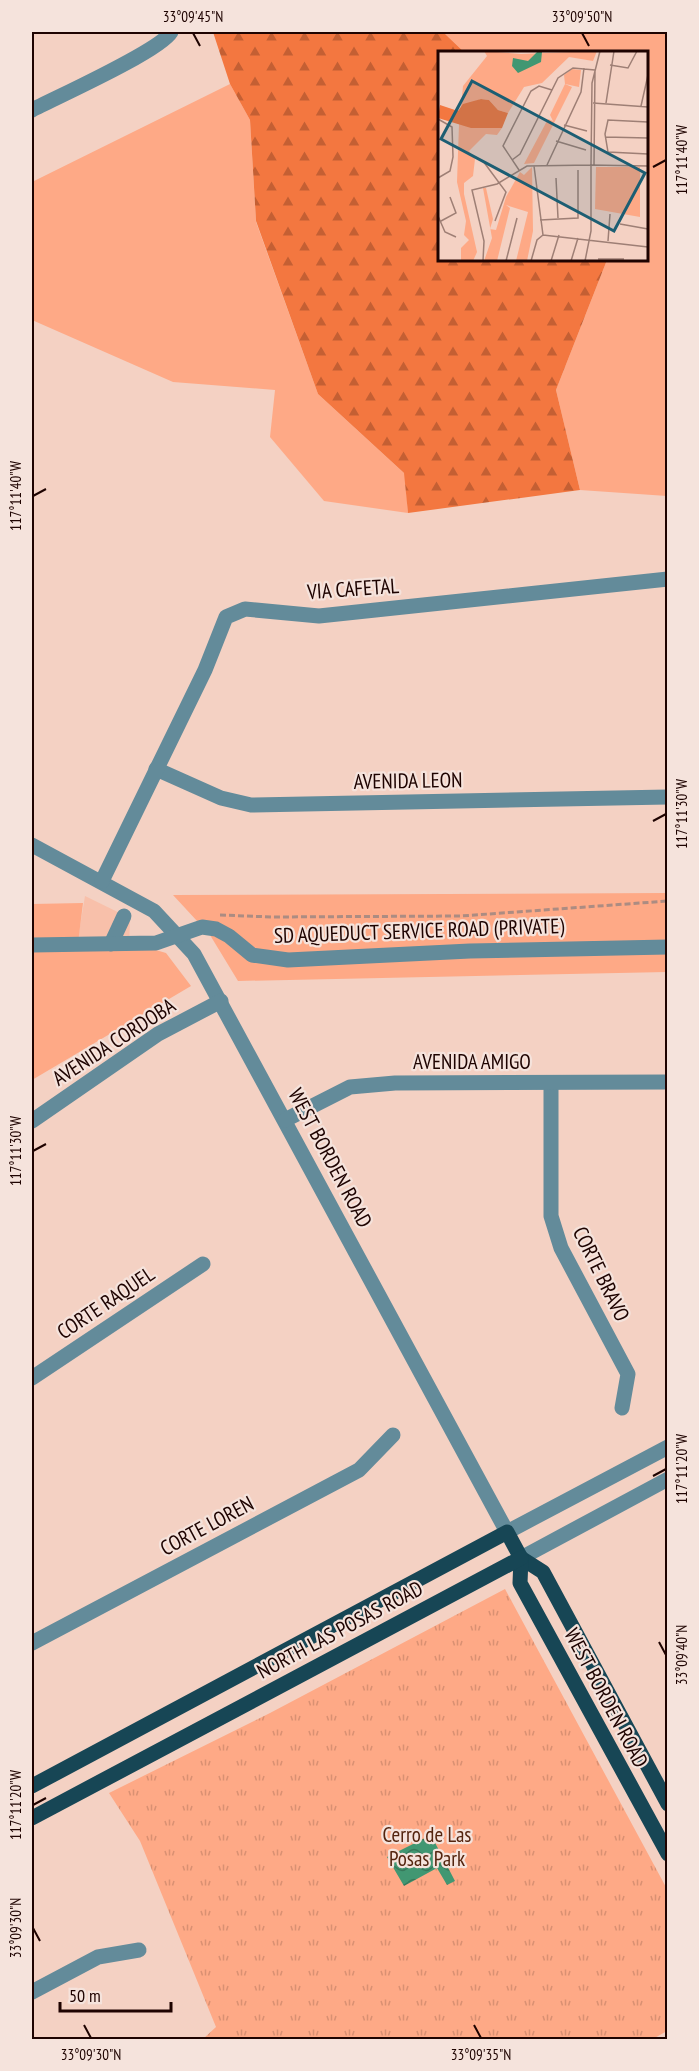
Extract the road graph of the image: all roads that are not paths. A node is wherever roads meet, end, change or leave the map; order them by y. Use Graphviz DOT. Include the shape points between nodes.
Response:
graph roads {
  1 [pos="171,32"];
  2 [pos="32,110"];
  3 [pos="668,579"];
  4 [pos="156,769"];
  5 [pos="668,797"];
  6 [pos="32,845"];
  7 [pos="102,881"];
  8 [pos="124,916"];
  9 [pos="179,935"];
  10 [pos="111,944"];
  11 [pos="32,945"];
  12 [pos="668,947"];
  13 [pos="221,1001"];
  14 [pos="668,1082"];
  15 [pos="551,1083"];
  16 [pos="285,1120"];
  17 [pos="32,1121"];
  18 [pos="203,1264"];
  19 [pos="32,1378"];
  20 [pos="622,1408"];
  21 [pos="393,1435"];
  22 [pos="668,1447"];
  23 [pos="668,1479"];
  24 [pos="507,1532"];
  25 [pos="521,1558"];
  26 [pos="32,1643"];
  27 [pos="32,1786"];
  28 [pos="668,1804"];
  29 [pos="32,1818"];
  30 [pos="668,1854"];
  31 [pos="139,1950"];
  32 [pos="32,1992"];
  1 -- 2 [label="street" via="135,57"];
  3 -- 4 [label="street, VIA CAFETAL" via="319,616 245,609 226,617 205,670"];
  4 -- 5 [label="street, AVENIDA LEON" via="221,798 251,805"];
  4 -- 7 [label="street, VIA CAFETAL"];
  6 -- 7 [label="street, WEST BORDEN ROAD"];
  7 -- 9 [label="street, WEST BORDEN ROAD" via="154,910"];
  8 -- 10 [label="street"];
  9 -- 10 [label="street" via="156,943"];
  9 -- 12 [label="street, SD AQUEDUCT SERVICE ROAD (PRIVATE)" via="208,928 229,936 252,955 288,960"];
  9 -- 13 [label="street, WEST BORDEN ROAD"];
  10 -- 11 [label="street"];
  13 -- 16 [label="street, WEST BORDEN ROAD"];
  13 -- 17 [label="street, AVENIDA CORDOBA" via="158,1034"];
  14 -- 15 [label="street, AVENIDA AMIGO"];
  15 -- 16 [label="street, AVENIDA AMIGO" via="395,1083 350,1087"];
  15 -- 20 [label="street, CORTE BRAVO" via="551,1216 561,1248 628,1374"];
  16 -- 24 [label="street, WEST BORDEN ROAD"];
  18 -- 19 [label="street, CORTE RAQUEL"];
  21 -- 26 [label="street, CORTE LOREN" via="359,1470"];
  22 -- 24 [label="street, NORTH LAS POSAS ROAD"];
  23 -- 25 [label="street, NORTH LAS POSAS ROAD"];
  24 -- 25 [label="main road, WEST BORDEN ROAD"];
  24 -- 27 [label="main road, NORTH LAS POSAS ROAD"];
  25 -- 28 [label="main road, WEST BORDEN ROAD" via="543,1572"];
  25 -- 29 [label="main road, NORTH LAS POSAS ROAD"];
  25 -- 30 [label="main road, WEST BORDEN ROAD" via="520,1583"];
  31 -- 32 [label="street" via="98,1957"];
}
